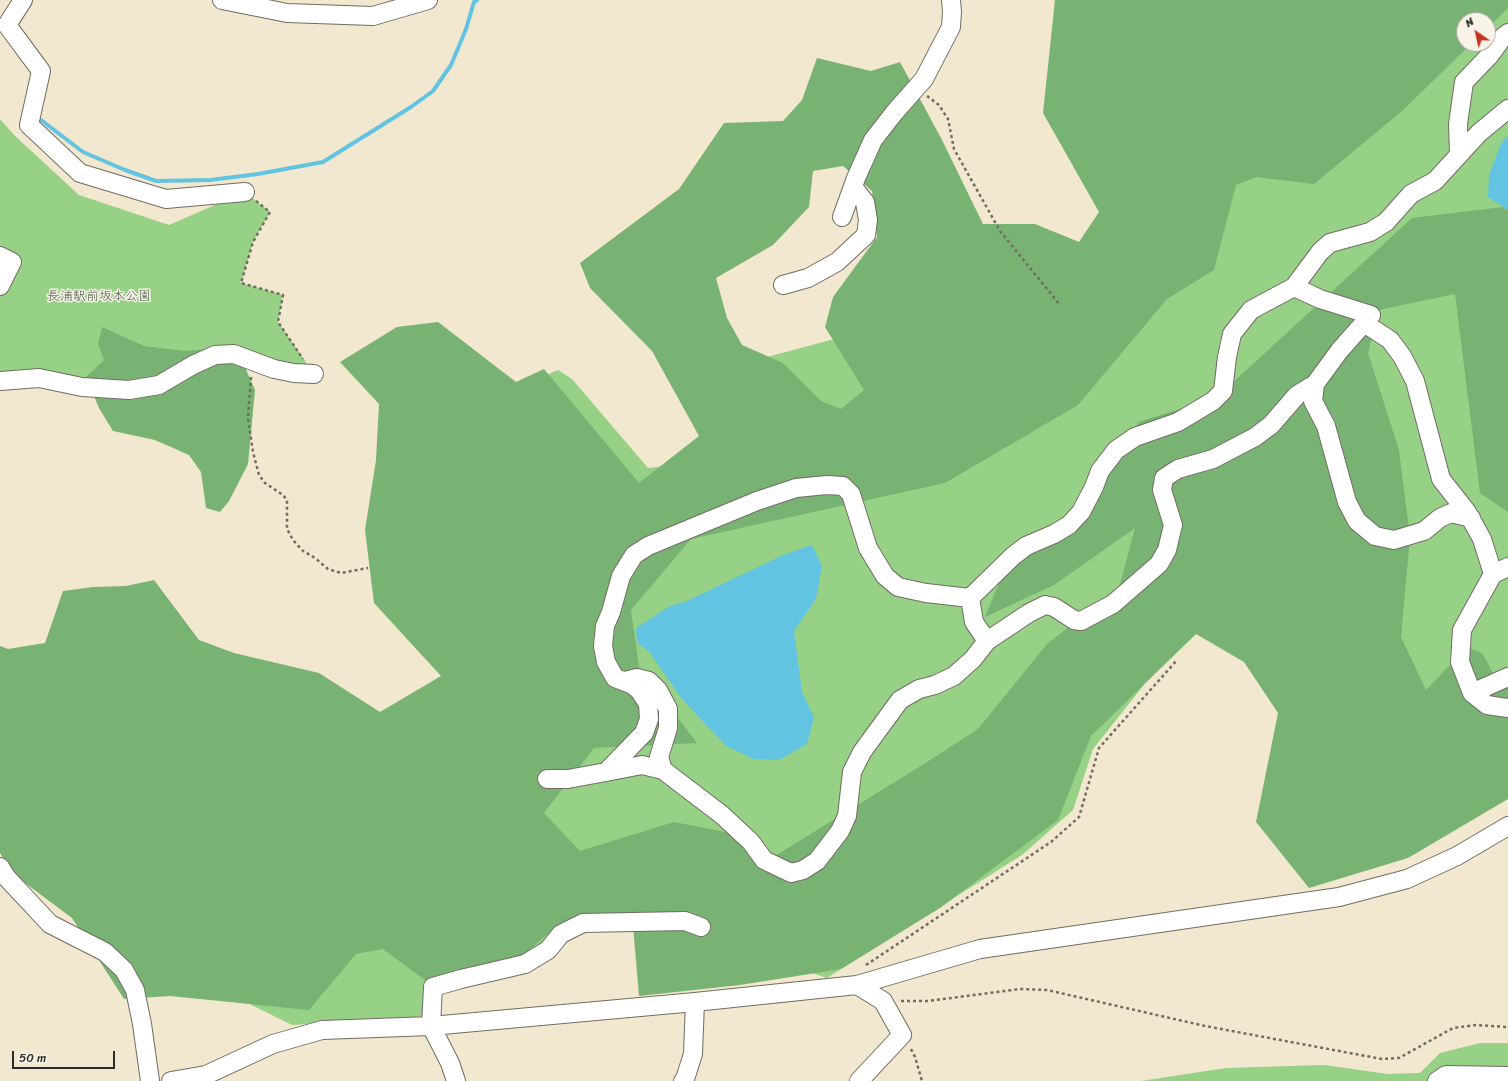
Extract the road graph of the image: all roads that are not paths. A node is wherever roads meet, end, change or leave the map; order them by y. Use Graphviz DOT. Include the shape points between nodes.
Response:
graph roads {
  1 [pos="23,0"];
  2 [pos="222,0"];
  3 [pos="428,0"];
  4 [pos="951,0"];
  5 [pos="1508,33"];
  6 [pos="1508,108"];
  7 [pos="1459,155"];
  8 [pos="853,187"];
  9 [pos="245,192"];
  10 [pos="842,217"];
  11 [pos="0,256"];
  12 [pos="783,285"];
  13 [pos="0,286"];
  14 [pos="1294,287"];
  15 [pos="1364,323"];
  16 [pos="314,374"];
  17 [pos="0,381"];
  18 [pos="1315,384"];
  19 [pos="1470,518"];
  20 [pos="1501,571"];
  21 [pos="970,598"];
  22 [pos="987,641"];
  23 [pos="1508,677"];
  24 [pos="624,681"];
  25 [pos="1472,693"];
  26 [pos="1508,708"];
  27 [pos="663,770"];
  28 [pos="606,772"];
  29 [pos="547,779"];
  30 [pos="1508,826"];
  31 [pos="0,867"];
  32 [pos="701,927"];
  33 [pos="857,985"];
  34 [pos="695,1002"];
  35 [pos="431,1026"];
  36 [pos="1508,1076"];
  37 [pos="207,1078"];
  38 [pos="150,1081"];
  39 [pos="171,1081"];
  40 [pos="456,1081"];
  41 [pos="683,1081"];
  42 [pos="859,1081"];
  43 [pos="1437,1081"];
  1 -- 9 [label="street" via="7,25 41,71 29,125 80,173 166,199"];
  2 -- 3 [label="street" via="287,13 373,16"];
  4 -- 8 [label="street" via="950,27 920,83 873,140"];
  5 -- 7 [label="street" via="1464,82 1458,124"];
  6 -- 7 [label="street" via="1478,133"];
  7 -- 14 [label="street" via="1435,181 1411,194 1386,222 1370,232 1330,243 1320,252"];
  8 -- 10 [label="street"];
  8 -- 12 [label="street" via="865,202 868,220 866,235 837,262 808,278"];
  11 -- 13 [label="street" via="12,262"];
  14 -- 15 [label="street" via="1320,299 1371,315"];
  14 -- 21 [label="street" via="1251,310 1232,334 1223,391 1213,401 1178,422 1135,437 1116,450 1100,471 1081,512 1069,525 1026,546"];
  15 -- 18 [label="street"];
  15 -- 19 [label="street" via="1390,340 1402,356 1415,381 1441,479"];
  16 -- 17 [label="street" via="274,369 234,354 215,355 193,364 158,385 129,390 82,386 39,378"];
  18 -- 19 [label="street" via="1313,401 1326,426 1347,502 1357,521 1375,536 1394,540 1424,531 1451,513"];
  18 -- 22 [label="street" via="1297,395 1271,425 1255,437 1213,458 1178,469 1164,478 1162,490 1173,524 1167,550 1159,564 1113,604 1081,621 1045,605"];
  19 -- 20 [label="street"];
  20 -- 25 [label="street" via="1462,630 1460,662"];
  21 -- 22 [label="street" via="974,622"];
  21 -- 24 [label="street" via="898,587 885,576 868,548 851,494 843,486 796,488 648,546 634,555 621,576 605,626 603,646 606,662 615,678"];
  22 -- 27 [label="street" via="973,659 954,676 919,689 900,700 862,752 852,772 847,816 840,831 817,861 803,870 791,872 764,860 751,842 722,814"];
  23 -- 25 [label="street"];
  24 -- 27 [label="street" via="637,678 649,681 658,690 668,709 668,728 659,757"];
  24 -- 28 [label="street" via="639,690 648,704 649,719 644,733"];
  25 -- 26 [label="street" via="1487,705"];
  27 -- 28 [label="street" via="642,765"];
  28 -- 29 [label="street" via="568,779"];
  30 -- 33 [label="street" via="1457,856 1407,879 1339,897 980,950"];
  31 -- 38 [label="street" via="50,924 105,952 124,970 135,990"];
  32 -- 35 [label="street" via="685,921 583,923 561,934 548,950 525,964 433,987"];
  33 -- 34 [label="street"];
  33 -- 42 [label="street" via="883,1001 902,1035"];
  34 -- 35 [label="street"];
  34 -- 41 [label="street" via="693,1054"];
  35 -- 37 [label="street" via="322,1030 274,1044"];
  35 -- 40 [label="street"];
  36 -- 43 [label="street" via="1446,1075"];
  37 -- 39 [label="street"];
}
